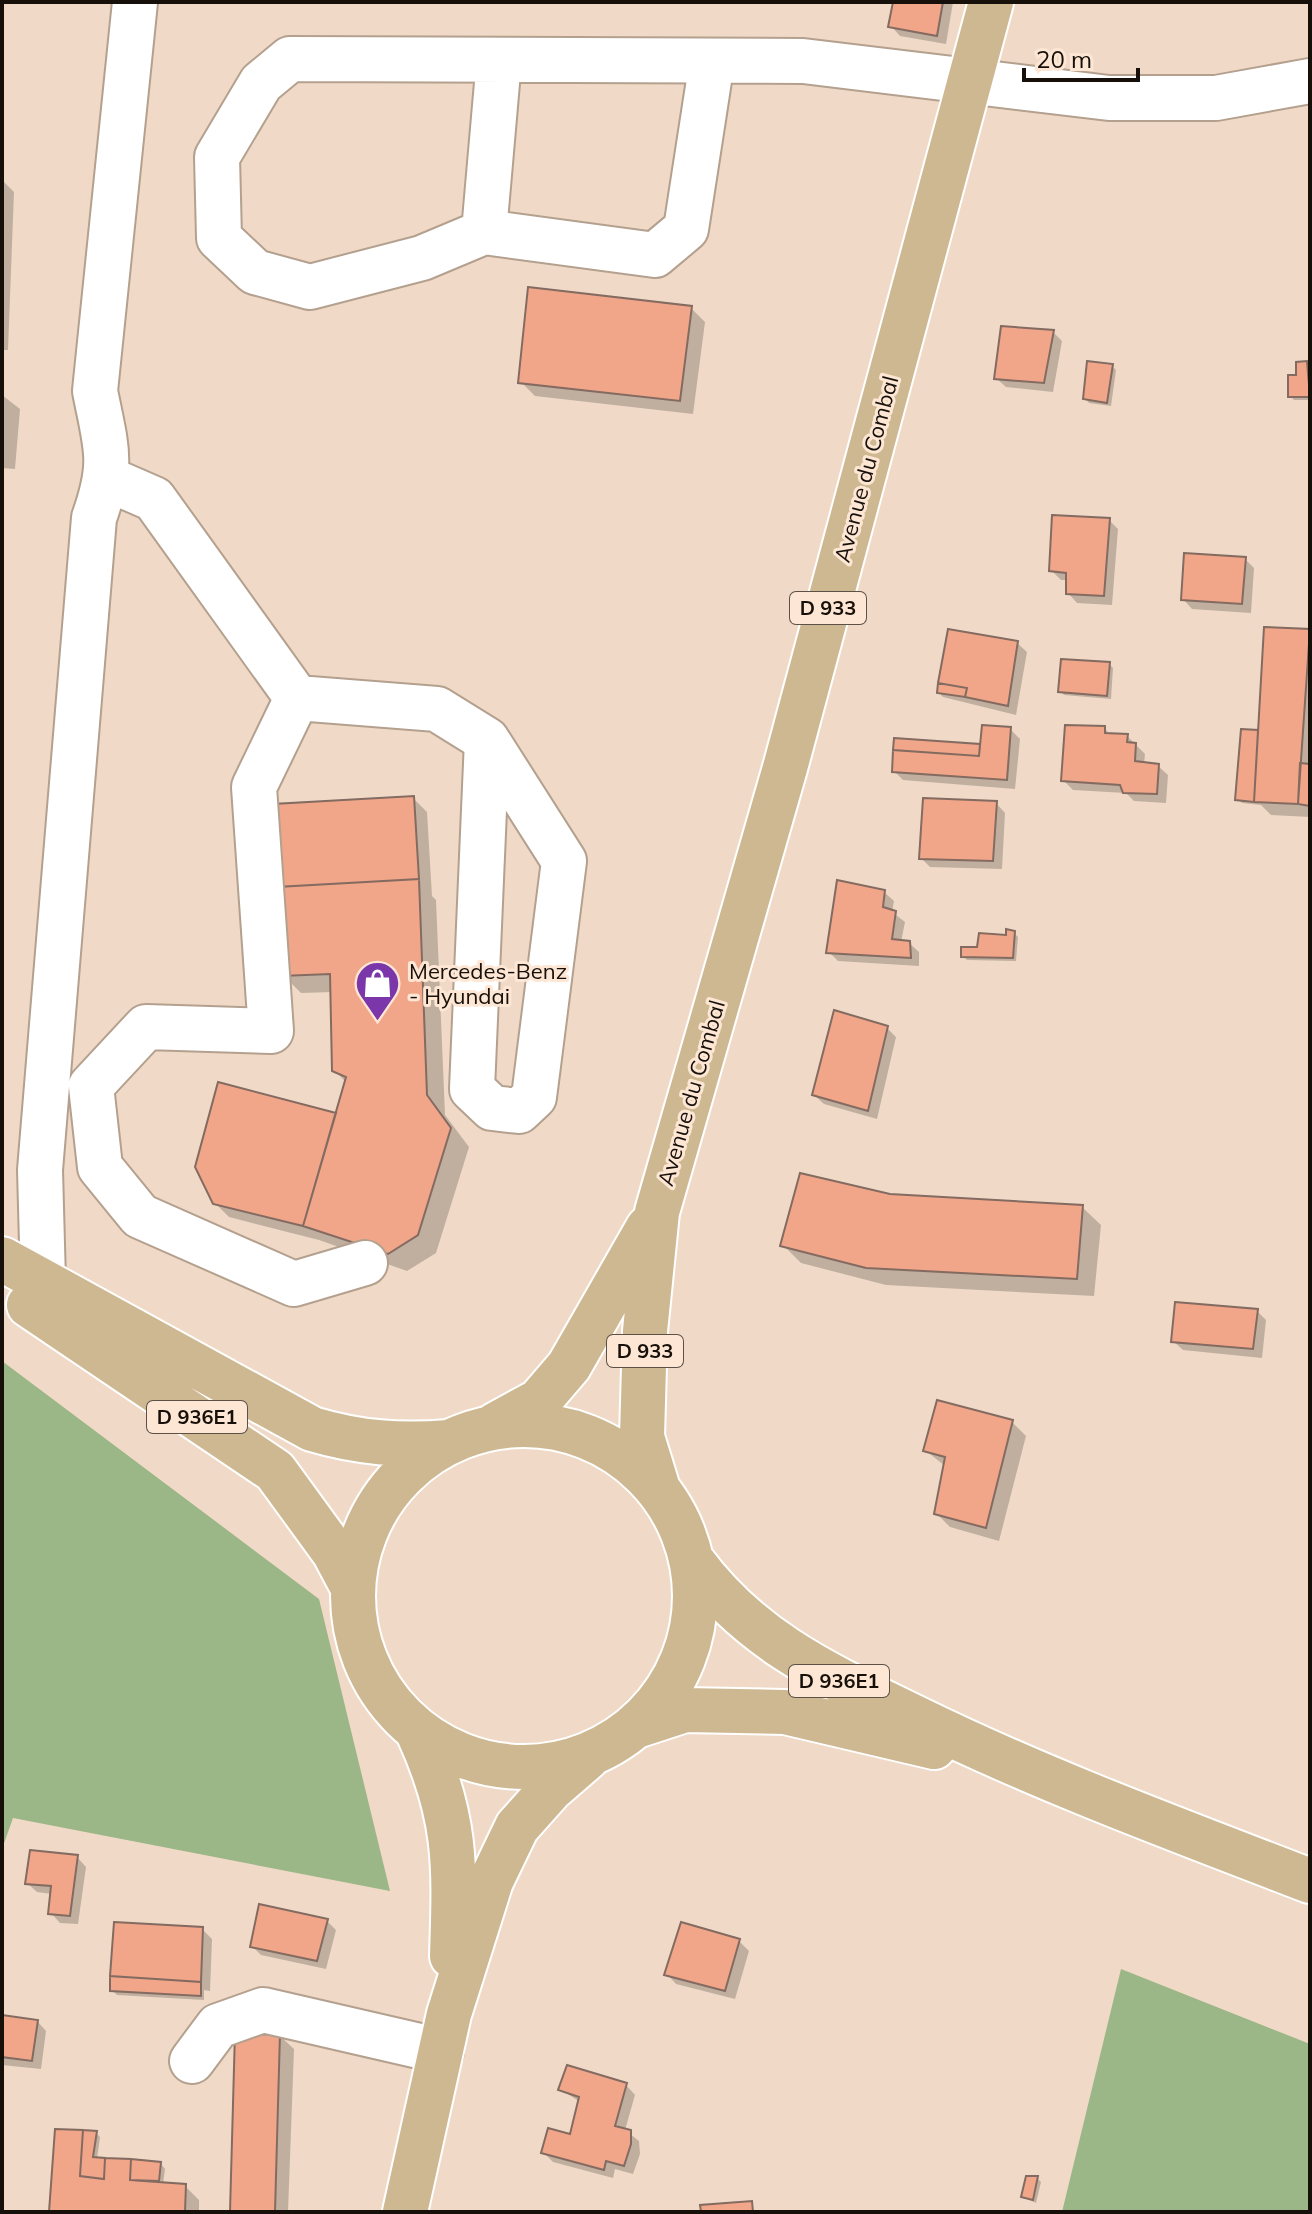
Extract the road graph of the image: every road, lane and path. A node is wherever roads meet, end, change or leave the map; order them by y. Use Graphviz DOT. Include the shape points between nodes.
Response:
graph roads {
  1 [pos="135,2"];
  2 [pos="991,2"];
  3 [pos="499,60"];
  4 [pos="712,61"];
  5 [pos="1310,81"];
  6 [pos="971,82"];
  7 [pos="484,232"];
  8 [pos="108,479"];
  9 [pos="297,698"];
  10 [pos="487,740"];
  11 [pos="657,1212"];
  12 [pos="2,1259"];
  13 [pos="365,1263"];
  14 [pos="22,1286"];
  15 [pos="490,1428"];
  16 [pos="449,1442"];
  17 [pos="658,1489"];
  18 [pos="693,1562"];
  19 [pos="352,1586"];
  20 [pos="639,1725"];
  21 [pos="418,1732"];
  22 [pos="591,1755"];
  23 [pos="1011,1765"];
  24 [pos="1310,1881"];
  25 [pos="445,2033"];
  26 [pos="192,2061"];
  27 [pos="405,2212"];
  1 -- 8 [label="street" via="95,391"];
  2 -- 6 [label="main road, Avenue du Combal / D 933"];
  3 -- 4 [label="street"];
  3 -- 7 [label="street"];
  3 -- 7 [label="street" via="290,59 261,83 217,157 219,238 255,272 310,287 422,258"];
  4 -- 6 [label="street" via="803,61"];
  4 -- 7 [label="street" via="686,229 655,255"];
  5 -- 6 [label="street" via="1216,98 1109,98"];
  6 -- 11 [label="main road, Avenue du Combal / D 933" via="785,768"];
  8 -- 9 [label="street" via="154,499"];
  8 -- 14 [label="street" via="94,518 40,1170"];
  9 -- 10 [label="street" via="437,709"];
  9 -- 13 [label="street" via="254,787 271,1031 146,1027 91,1086 100,1167 140,1216 294,1284"];
  10 -- 10 [label="street" via="564,861 534,1097 519,1111 492,1108 472,1089"];
  11 -- 15 [label="main road, D 933" via="569,1366 539,1401"];
  11 -- 17 [label="main road, D 933" via="645,1331 642,1437"];
  12 -- 14 [label="main road, D 936E1"];
  14 -- 16 [label="main road, D 936E1" via="312,1429 356,1442"];
  14 -- 19 [label="main road, D 936E1" via="84,1339 275,1471"];
  15 -- 16 [label="main road"];
  15 -- 17 [label="main road" via="537,1425 583,1435 624,1457"];
  16 -- 19 [label="main road" via="410,1467 381,1501 361,1542"];
  17 -- 18 [label="main road" via="680,1524"];
  18 -- 20 [label="main road" via="695,1621 676,1678"];
  18 -- 23 [label="main road, D 936E1" via="719,1596 805,1664"];
  19 -- 21 [label="main road" via="358,1641 381,1691"];
  20 -- 22 [label="main road"];
  20 -- 23 [label="main road, D 936E1" via="685,1710 785,1712"];
  21 -- 22 [label="main road" via="457,1754 502,1767 547,1767"];
  21 -- 25 [label="main road" via="450,1819 455,1872"];
  22 -- 25 [label="main road" via="517,1827 491,1881"];
  23 -- 24 [label="main road, D 936E1"];
  25 -- 26 [label="street" via="263,2010 218,2026"];
  25 -- 27 [label="main road"];
}
